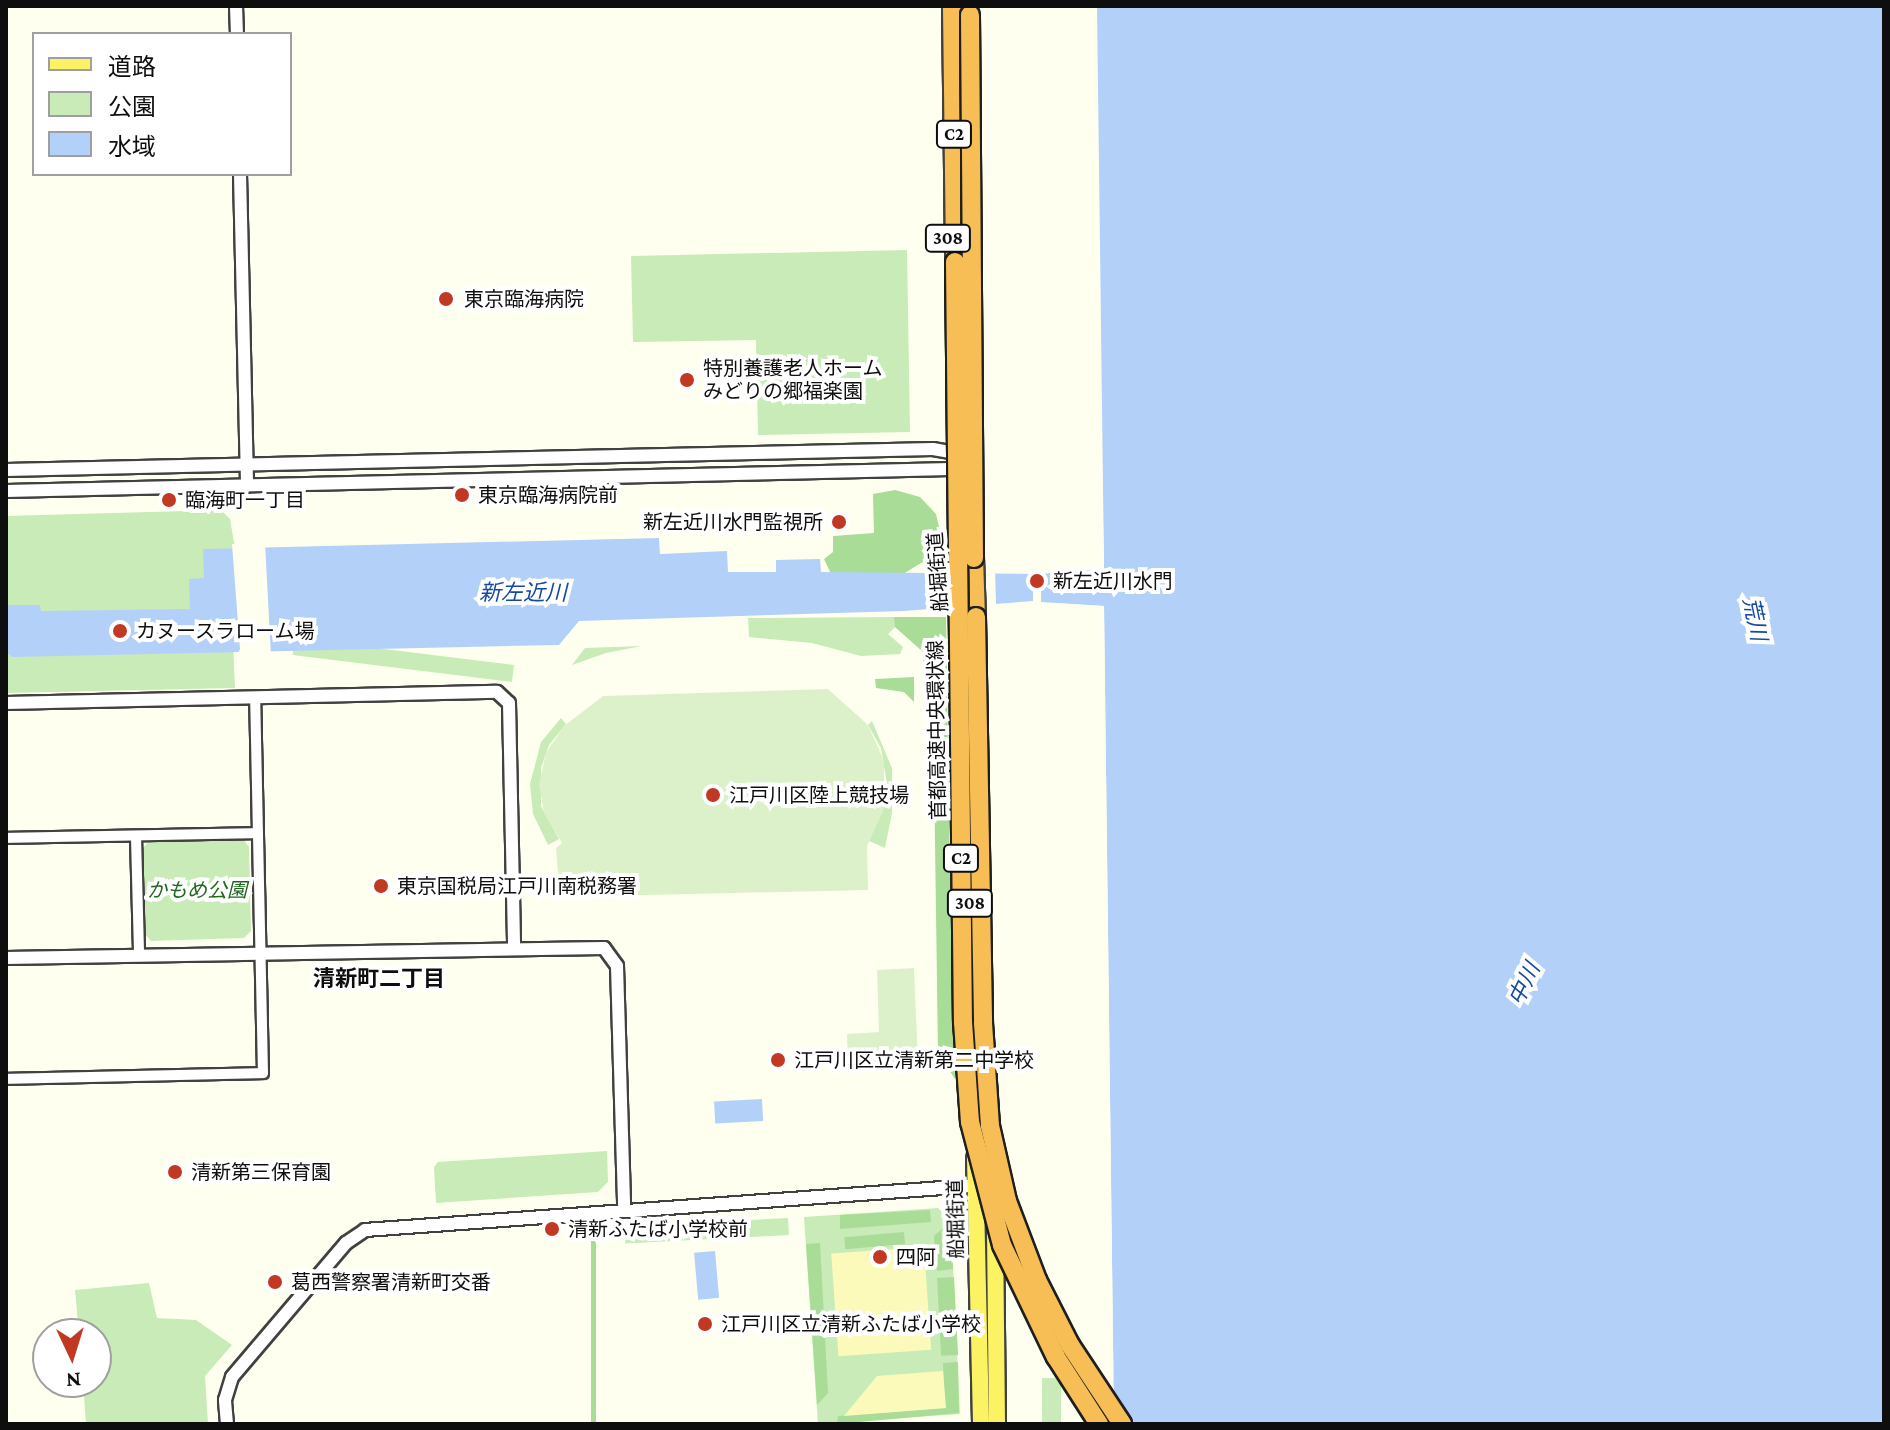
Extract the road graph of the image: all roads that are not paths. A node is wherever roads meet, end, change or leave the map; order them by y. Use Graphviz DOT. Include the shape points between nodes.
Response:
graph roads {
  1 [pos="236,6"];
  2 [pos="945,6"];
  3 [pos="952,6"];
  4 [pos="968,8"];
  5 [pos="237,32"];
  6 [pos="240,176"];
  7 [pos="950,449"];
  8 [pos="972,460"];
  9 [pos="247,463"];
  10 [pos="951,469"];
  11 [pos="6,470"];
  12 [pos="247,486"];
  13 [pos="6,491"];
  14 [pos="255,699"];
  15 [pos="6,703"];
  16 [pos="258,833"];
  17 [pos="136,837"];
  18 [pos="6,838"];
  19 [pos="514,947"];
  20 [pos="260,952"];
  21 [pos="139,955"];
  22 [pos="6,958"];
  23 [pos="6,1079"];
  24 [pos="995,1185"];
  25 [pos="975,1186"];
  26 [pos="624,1209"];
  27 [pos="227,1424"];
  28 [pos="981,1424"];
  29 [pos="997,1424"];
  30 [pos="1099,1424"];
  31 [pos="1122,1424"];
  1 -- 5 [label="street"];
  2 -- 7 [label="main road, 船堀街道 / 308"];
  3 -- 30 [label="highway, 首都高速中央環状線 / C2, bridge" via="967,1095 1002,1245 1056,1357"];
  4 -- 8 [label="main road, 船堀街道 / 308"];
  4 -- 31 [label="highway, 首都高速中央環状線 / C2, bridge" via="985,1084 1000,1177 1037,1280 1070,1345"];
  6 -- 9 [label="street"];
  7 -- 8 [label="street"];
  7 -- 9 [label="street"];
  7 -- 10 [label="main road, 船堀街道 / 308"];
  8 -- 10 [label="street"];
  8 -- 24 [label="main road, 船堀街道 / 308"];
  9 -- 11 [label="street"];
  9 -- 12 [label="street"];
  10 -- 12 [label="street"];
  10 -- 25 [label="main road, 船堀街道 / 308, bridge" via="961,621"];
  12 -- 13 [label="street"];
  14 -- 15 [label="street"];
  14 -- 16 [label="street"];
  14 -- 19 [label="street" via="497,692 505,697"];
  16 -- 17 [label="street"];
  16 -- 20 [label="street"];
  17 -- 18 [label="street"];
  17 -- 21 [label="street"];
  19 -- 20 [label="street"];
  19 -- 26 [label="street" via="594,945 615,959"];
  20 -- 21 [label="street"];
  20 -- 23 [label="street" via="263,1073"];
  21 -- 22 [label="street"];
  24 -- 25 [label="street"];
  24 -- 29 [label="main road, 船堀街道 / 308"];
  25 -- 26 [label="street"];
  25 -- 28 [label="main road, 船堀街道 / 308"];
  26 -- 27 [label="street" via="374,1227 354,1235 232,1377 225,1400"];
}
